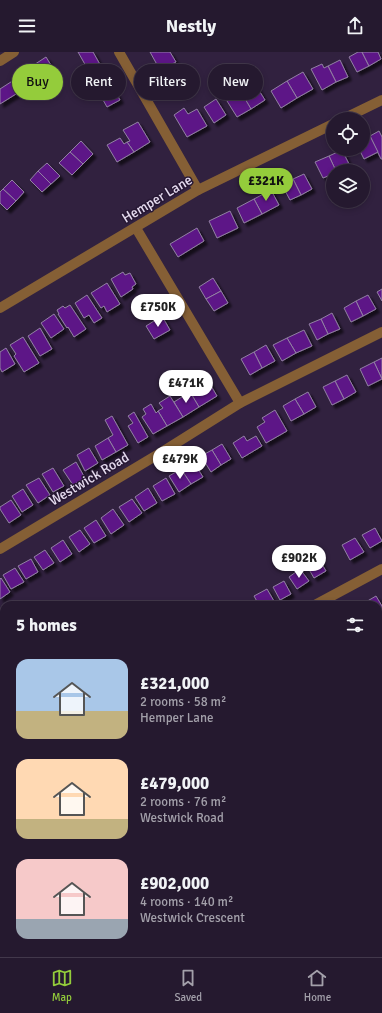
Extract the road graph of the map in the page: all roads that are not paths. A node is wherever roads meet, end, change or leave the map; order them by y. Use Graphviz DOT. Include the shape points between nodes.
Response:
graph roads {
  1 [pos="14,52"];
  2 [pos="119,52"];
  3 [pos="0,60"];
  4 [pos="382,100"];
  5 [pos="357,112"];
  6 [pos="326,127"];
  7 [pos="198,190"];
  8 [pos="136,228"];
  9 [pos="0,308"];
  10 [pos="382,332"];
  11 [pos="240,404"];
  12 [pos="0,549"];
  13 [pos="382,569"];
  14 [pos="322,601"];
  1 -- 3 [label="street"];
  2 -- 7 [label="street"];
  4 -- 5 [label="street"];
  6 -- 7 [label="street, Hemper Lane"];
  7 -- 8 [label="street, Hemper Lane"];
  8 -- 9 [label="street, Hemper Lane"];
  8 -- 11 [label="street"];
  10 -- 11 [label="street, Westwick Road"];
  11 -- 12 [label="street, Westwick Road"];
  13 -- 14 [label="street"];
}
